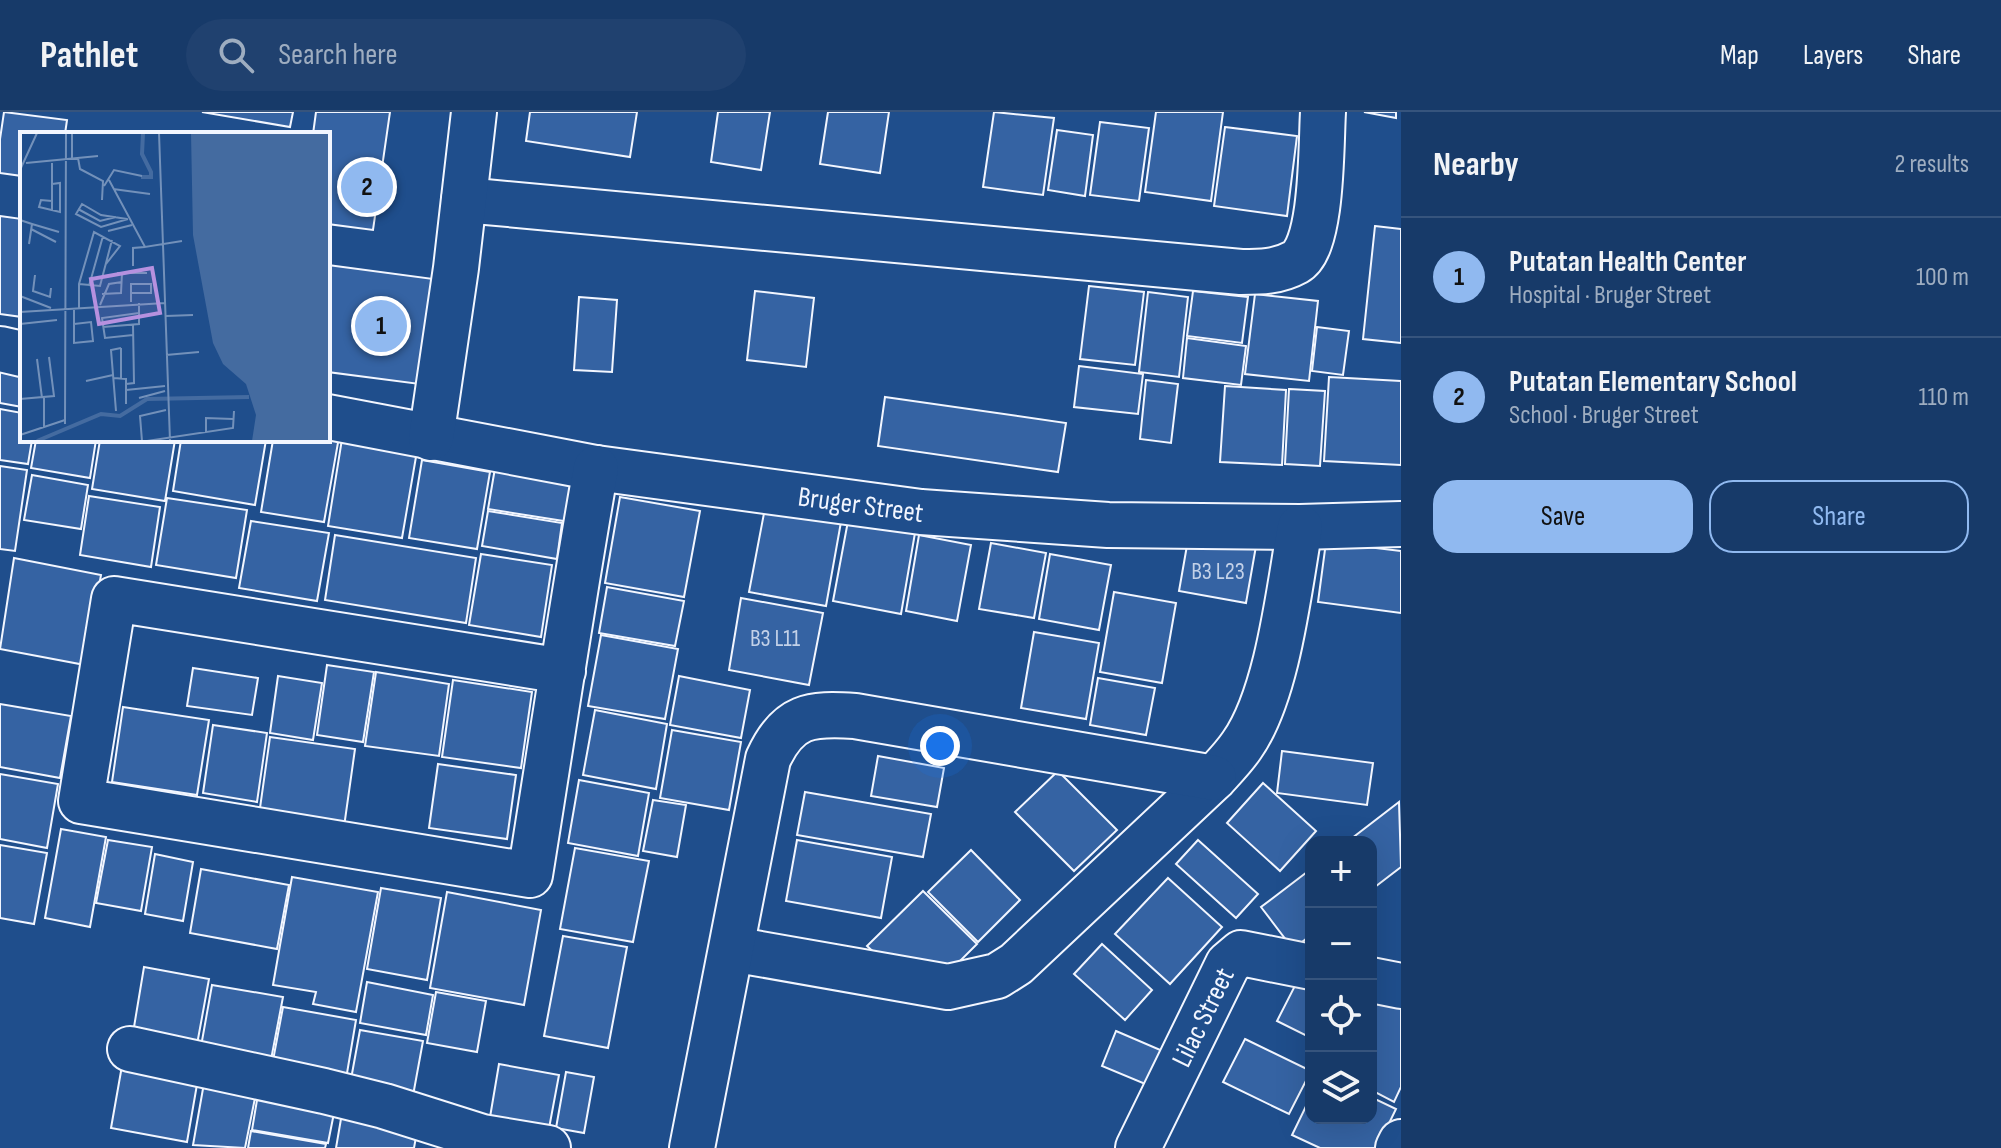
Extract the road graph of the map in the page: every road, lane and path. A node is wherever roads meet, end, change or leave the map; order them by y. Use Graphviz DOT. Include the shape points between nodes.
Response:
graph roads {
  1 [pos="474,112"];
  2 [pos="1323,112"];
  3 [pos="464,200"];
  4 [pos="0,349"];
  5 [pos="20,354"];
  6 [pos="330,417"];
  7 [pos="431,438"];
  8 [pos="596,468"];
  9 [pos="1401,524"];
  10 [pos="1300,527"];
  11 [pos="563,671"];
  12 [pos="1214,778"];
  13 [pos="732,949"];
  14 [pos="1305,966"];
  15 [pos="1377,981"];
  16 [pos="1401,986"];
  17 [pos="130,1049"];
  18 [pos="1401,1142"];
  19 [pos="548,1148"];
  20 [pos="692,1148"];
  21 [pos="1138,1148"];
  22 [pos="1398,1148"];
  1 -- 3 [label="street"];
  2 -- 3 [label="street" via="1312,239 1299,261 1270,272"];
  3 -- 7 [label="street"];
  4 -- 5 [label="street"];
  6 -- 7 [label="street, Bruger Street"];
  7 -- 8 [label="street, Bruger Street"];
  8 -- 10 [label="street, Bruger Street" via="921,512 1108,525"];
  8 -- 11 [label="street"];
  9 -- 10 [label="street, Bruger Street"];
  10 -- 12 [label="street" via="1268,689 1243,745"];
  11 -- 11 [label="street" via="114,599 81,801 530,875"];
  12 -- 13 [label="street" via="997,976 948,987"];
  12 -- 13 [label="street" via="855,716 819,714 793,723 768,759"];
  13 -- 20 [label="street"];
  14 -- 21 [label="street, Lilac Street" via="1241,953 1228,964"];
  15 -- 16 [label="street"];
  17 -- 19 [label="street" via="384,1106 482,1137"];
  18 -- 22 [label="street"];
}
